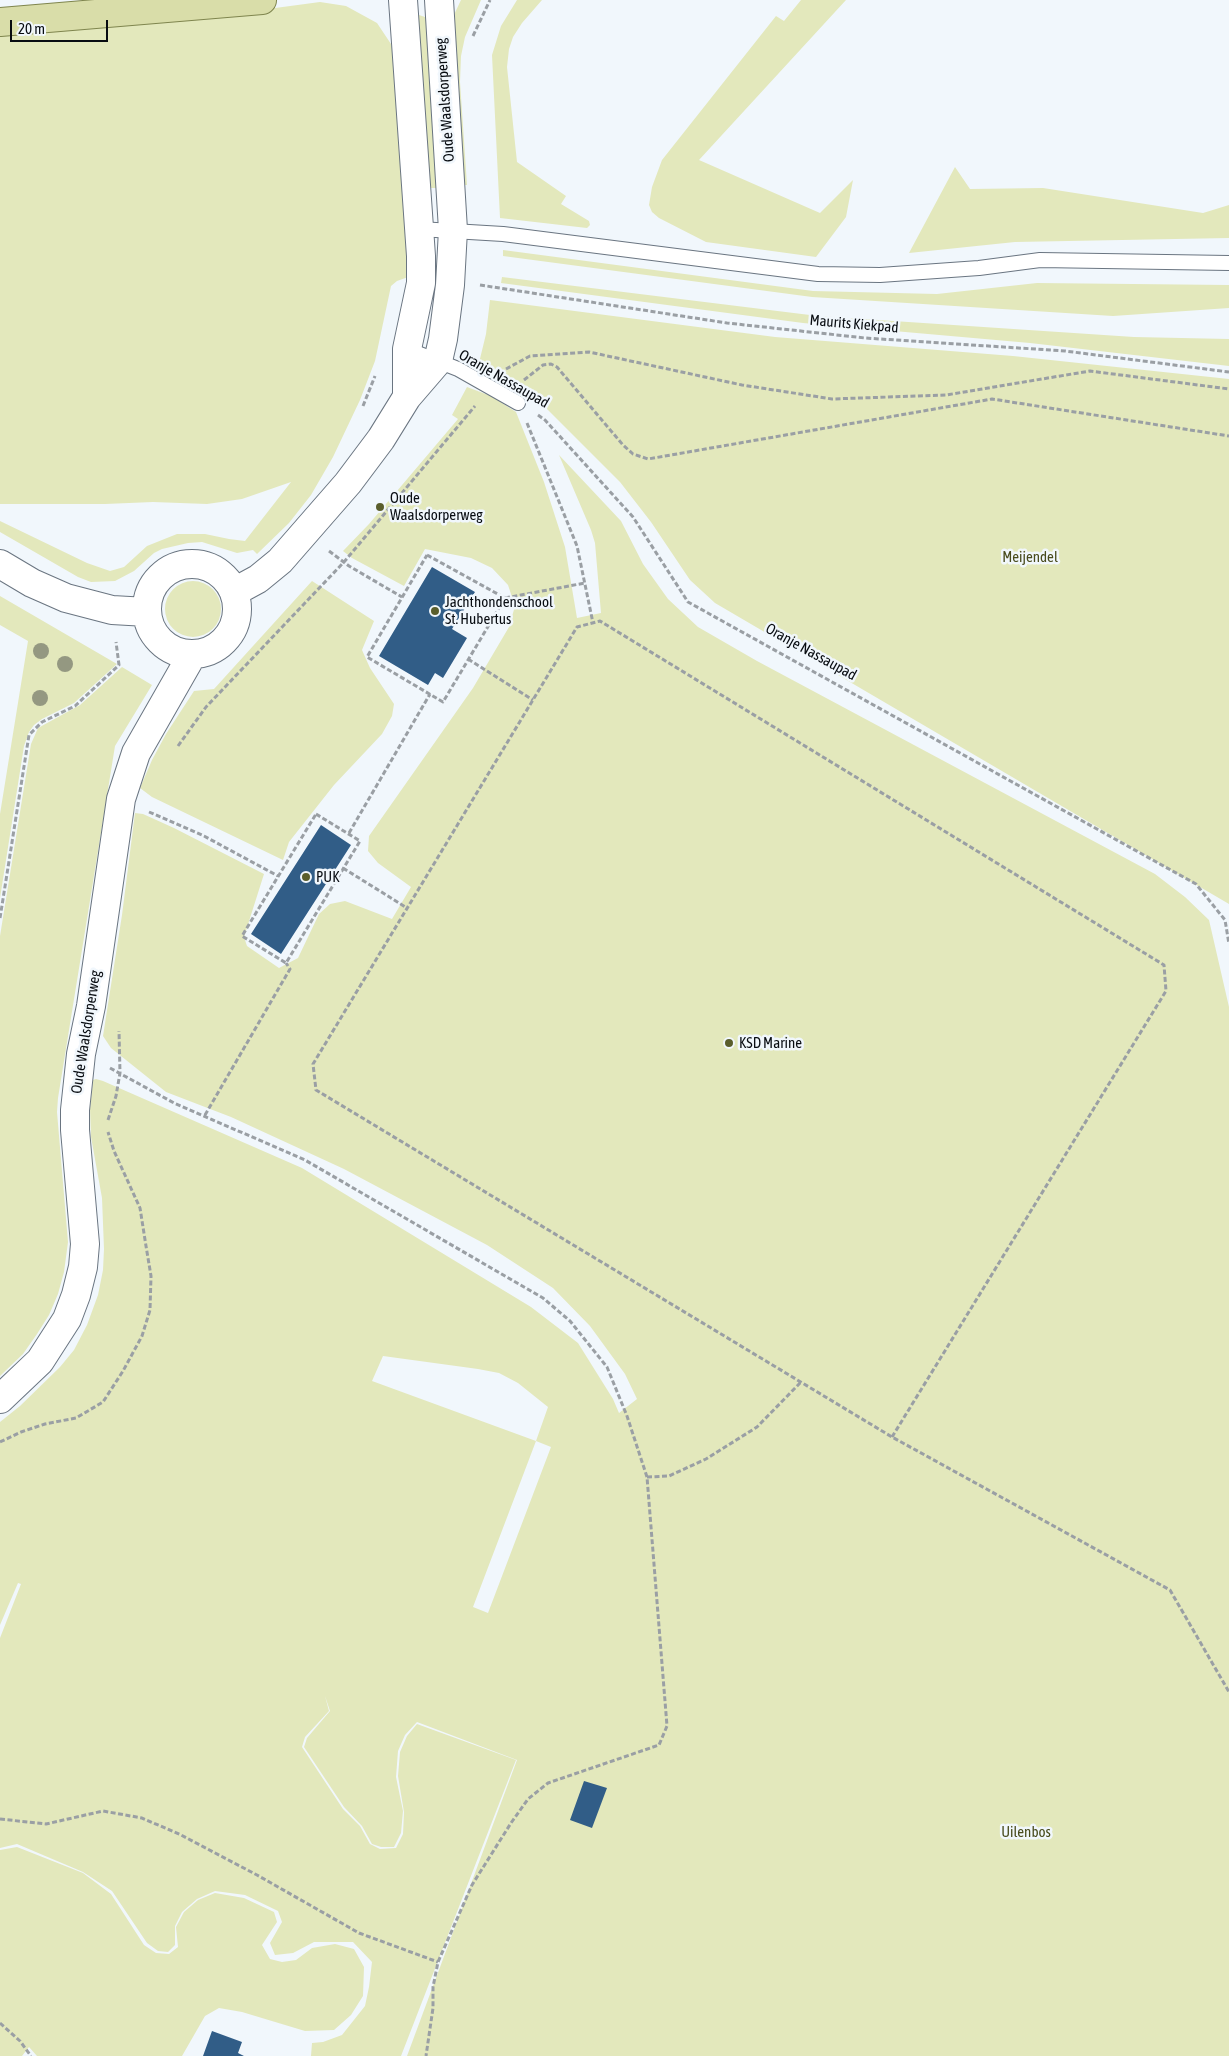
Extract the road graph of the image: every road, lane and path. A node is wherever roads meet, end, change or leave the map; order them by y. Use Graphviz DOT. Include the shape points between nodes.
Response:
graph roads {
  1 [pos="262,0"];
  2 [pos="403,0"];
  3 [pos="439,0"];
  4 [pos="114,6"];
  5 [pos="0,22"];
  6 [pos="419,229"];
  7 [pos="453,230"];
  8 [pos="1229,263"];
  9 [pos="479,285"];
  10 [pos="407,349"];
  11 [pos="438,361"];
  12 [pos="1229,372"];
  13 [pos="489,387"];
  14 [pos="1229,389"];
  15 [pos="503,394"];
  16 [pos="407,397"];
  17 [pos="518,403"];
  18 [pos="1229,436"];
  19 [pos="304,534"];
  20 [pos="344,562"];
  21 [pos="0,564"];
  22 [pos="585,583"];
  23 [pos="234,592"];
  24 [pos="402,597"];
  25 [pos="505,598"];
  26 [pos="112,610"];
  27 [pos="147,612"];
  28 [pos="594,623"];
  29 [pos="192,655"];
  30 [pos="468,659"];
  31 [pos="430,694"];
  32 [pos="533,700"];
  33 [pos="174,751"];
  34 [pos="121,799"];
  35 [pos="349,833"];
  36 [pos="344,868"];
  37 [pos="278,876"];
  38 [pos="407,908"];
  39 [pos="0,918"];
  40 [pos="1227,920"];
  41 [pos="1229,944"];
  42 [pos="286,963"];
  43 [pos="119,1026"];
  44 [pos="80,1054"];
  45 [pos="120,1073"];
  46 [pos="205,1115"];
  47 [pos="800,1383"];
  48 [pos="0,1399"];
  49 [pos="892,1437"];
  50 [pos="0,1442"];
  51 [pos="647,1477"];
  52 [pos="1229,1692"];
  53 [pos="0,1819"];
  54 [pos="438,1962"];
  55 [pos="0,2023"];
  56 [pos="31,2056"];
  57 [pos="426,2056"];
  1 -- 4 [label="main road"];
  2 -- 6 [label="street"];
  3 -- 7 [label="street, Oude Waalsdorperweg"];
  4 -- 5 [label="main road"];
  6 -- 7 [label="lane"];
  6 -- 10 [label="street" via="421,283"];
  7 -- 8 [label="lane" via="818,274 880,275 1040,260"];
  7 -- 11 [label="street, Oude Waalsdorperweg" via="450,285"];
  9 -- 12 [label="path, Maurits Kiekpad" via="727,323 865,338 1065,351"];
  10 -- 11 [label="lane, Oranje Nassaupad"];
  10 -- 16 [label="street"];
  11 -- 13 [label="lane, Oranje Nassaupad"];
  11 -- 16 [label="street, Oude Waalsdorperweg"];
  13 -- 14 [label="path" via="504,370 530,356 589,352 742,385 832,399 946,395 1090,371"];
  13 -- 15 [label="lane, Oranje Nassaupad"];
  13 -- 20 [label="path"];
  15 -- 17 [label="lane, Oranje Nassaupad"];
  15 -- 18 [label="path" via="543,365 551,364 562,371 623,445 648,459 992,399"];
  16 -- 19 [label="street, Oude Waalsdorperweg" via="381,440"];
  17 -- 22 [label="path" via="577,546"];
  17 -- 40 [label="path, Oranje Nassaupad" via="545,420 633,517 688,602 1196,884"];
  19 -- 20 [label="path"];
  19 -- 23 [label="street, Oude Waalsdorperweg" via="280,561 258,579"];
  20 -- 24 [label="path"];
  20 -- 33 [label="path" via="206,707"];
  21 -- 26 [label="street" via="66,598"];
  22 -- 25 [label="path"];
  22 -- 28 [label="path"];
  23 -- 27 [label="street" via="227,580 203,565 175,567 154,585 148,598"];
  23 -- 29 [label="street" via="238,606 230,635 220,646"];
  24 -- 25 [label="path" via="427,555"];
  24 -- 31 [label="path" via="367,657"];
  25 -- 30 [label="path"];
  26 -- 27 [label="street"];
  26 -- 39 [label="path" via="119,666 75,706 42,722 29,735"];
  27 -- 29 [label="street" via="156,637 166,647"];
  28 -- 32 [label="path" via="577,627"];
  28 -- 49 [label="path" via="600,621 1164,965 1166,990"];
  29 -- 34 [label="street, Oude Waalsdorperweg" via="136,753"];
  30 -- 31 [label="path" via="444,702"];
  30 -- 32 [label="path"];
  31 -- 35 [label="path"];
  32 -- 38 [label="path"];
  34 -- 37 [label="path" via="204,836"];
  34 -- 44 [label="street, Oude Waalsdorperweg" via="91,1006"];
  35 -- 36 [label="path" via="360,841"];
  35 -- 37 [label="path" via="316,814"];
  36 -- 38 [label="path"];
  36 -- 42 [label="path"];
  37 -- 42 [label="path" via="242,936"];
  38 -- 47 [label="path" via="313,1064 316,1090"];
  40 -- 41 [label="path, Oranje Nassaupad"];
  42 -- 46 [label="path" via="290,968"];
  43 -- 45 [label="path"];
  44 -- 45 [label="path"];
  44 -- 48 [label="street, Oude Waalsdorperweg" via="75,1130 84,1212 83,1267 67,1319 55,1340 40,1361"];
  45 -- 46 [label="path" via="174,1103"];
  45 -- 50 [label="path" via="108,1118 108,1133 140,1208 151,1276 150,1310 142,1336 103,1402 76,1418 46,1424"];
  46 -- 51 [label="path" via="305,1160 543,1298 570,1321 607,1367"];
  47 -- 49 [label="path"];
  47 -- 51 [label="path" via="757,1427 706,1458 668,1476"];
  49 -- 52 [label="path" via="1170,1590"];
  51 -- 54 [label="path" via="667,1726 659,1745 548,1783 528,1799 472,1885"];
  53 -- 54 [label="path" via="46,1824 104,1811 142,1818 257,1875 359,1933"];
  54 -- 57 [label="path"];
  55 -- 56 [label="path"];
}
